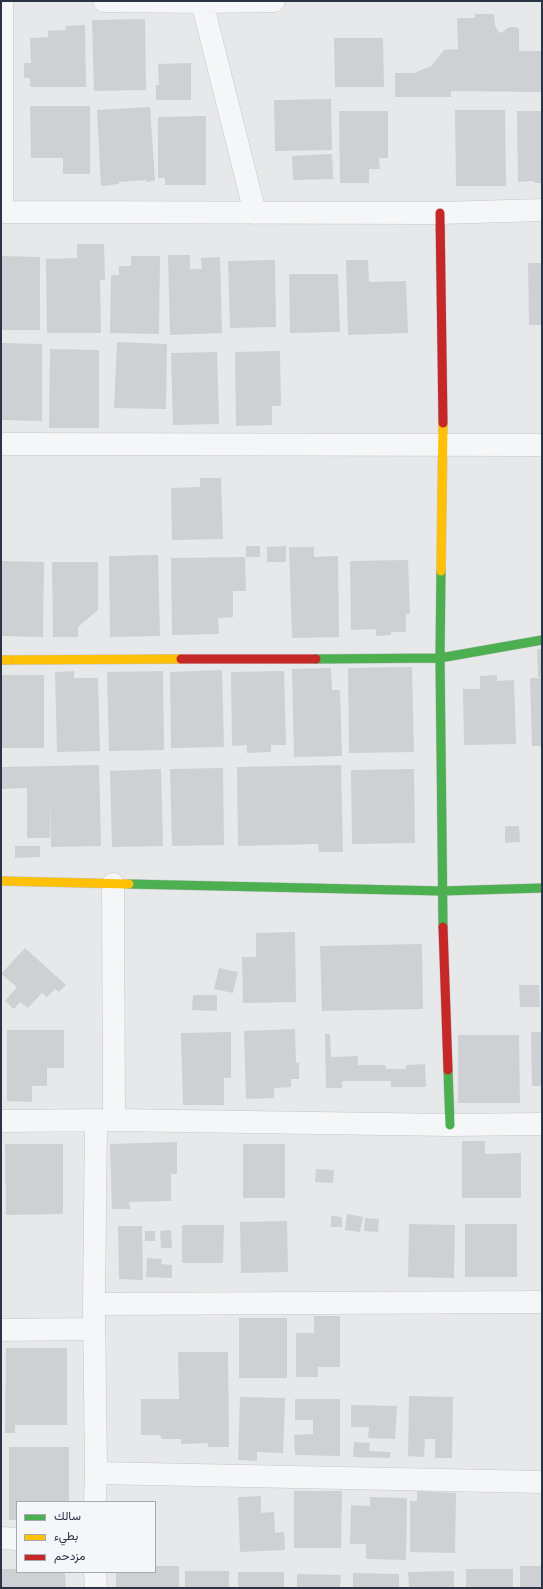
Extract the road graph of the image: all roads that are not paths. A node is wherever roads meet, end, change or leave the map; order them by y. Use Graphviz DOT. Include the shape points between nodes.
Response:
graph roads {
  1 [pos="2,1"];
  2 [pos="104,1"];
  3 [pos="274,1"];
  4 [pos="202,2"];
  5 [pos="542,210"];
  6 [pos="2,212"];
  7 [pos="255,213"];
  8 [pos="440,213"];
  9 [pos="1,444"];
  10 [pos="442,445"];
  11 [pos="542,446"];
  12 [pos="542,640"];
  13 [pos="440,658"];
  14 [pos="1,660"];
  15 [pos="1,881"];
  16 [pos="113,884"];
  17 [pos="542,888"];
  18 [pos="442,891"];
  19 [pos="105,1120"];
  20 [pos="1,1121"];
  21 [pos="542,1124"];
  22 [pos="450,1125"];
  23 [pos="542,1302"];
  24 [pos="94,1304"];
  25 [pos="1,1330"];
  26 [pos="94,1330"];
  27 [pos="96,1473"];
  28 [pos="542,1482"];
  29 [pos="95,1501"];
  30 [pos="1,1538"];
  31 [pos="16,1539"];
  32 [pos="95,1573"];
  33 [pos="96,1588"];
  1 -- 6 [label="street"];
  2 -- 4 [label="street"];
  3 -- 4 [label="street"];
  4 -- 7 [label="street"];
  5 -- 8 [label="street"];
  6 -- 7 [label="street"];
  7 -- 8 [label="street"];
  8 -- 10 [label="street"];
  9 -- 10 [label="street"];
  10 -- 11 [label="street"];
  10 -- 13 [label="street"];
  12 -- 13 [label="street"];
  13 -- 14 [label="street"];
  13 -- 18 [label="street"];
  15 -- 16 [label="street"];
  16 -- 18 [label="street"];
  16 -- 19 [label="street"];
  17 -- 18 [label="street"];
  18 -- 22 [label="street"];
  19 -- 20 [label="street"];
  19 -- 22 [label="street"];
  19 -- 24 [label="street"];
  21 -- 22 [label="street"];
  23 -- 24 [label="street"];
  24 -- 26 [label="street"];
  25 -- 26 [label="street"];
  26 -- 27 [label="street"];
  27 -- 28 [label="street"];
  27 -- 29 [label="street"];
  30 -- 31 [label="street"];
  32 -- 33 [label="street"];
}
